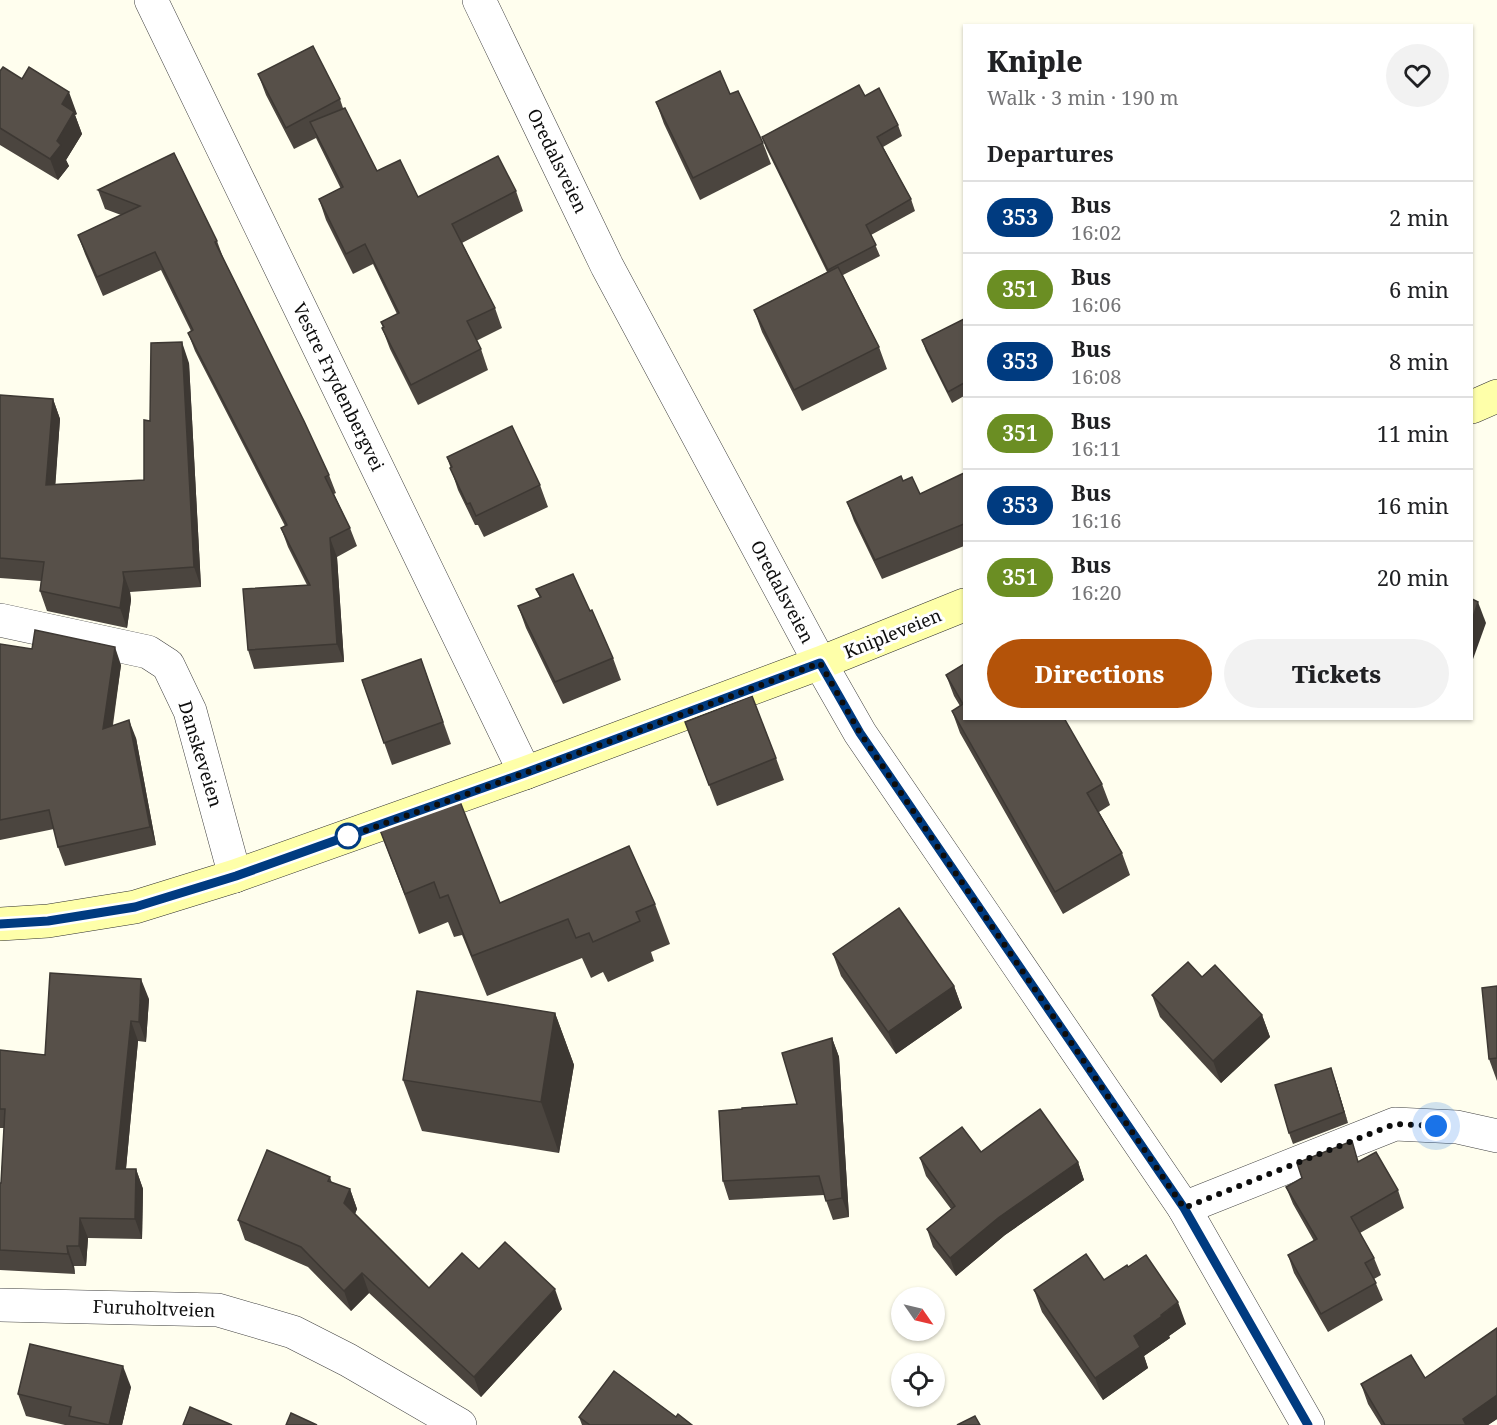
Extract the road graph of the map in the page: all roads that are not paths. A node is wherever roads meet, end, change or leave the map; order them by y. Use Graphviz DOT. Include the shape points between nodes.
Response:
graph roads {
  1 [pos="150,0"];
  2 [pos="479,0"];
  3 [pos="1497,396"];
  4 [pos="1473,407"];
  5 [pos="963,605"];
  6 [pos="0,620"];
  7 [pos="820,663"];
  8 [pos="525,773"];
  9 [pos="236,876"];
  10 [pos="0,924"];
  11 [pos="1497,1136"];
  12 [pos="1184,1208"];
  13 [pos="0,1305"];
  14 [pos="460,1425"];
  15 [pos="1308,1425"];
  1 -- 8 [label="street, Vestre Frydenbergvei"];
  2 -- 7 [label="street, Oredalsveien" via="607,266"];
  3 -- 4 [label="street"];
  5 -- 7 [label="street, Knipleveien"];
  6 -- 9 [label="street, Danskeveien" via="148,652 168,665 190,711"];
  7 -- 8 [label="street, Knipleveien"];
  7 -- 12 [label="street, Oredalsveien" via="860,733"];
  8 -- 9 [label="street, Knipleveien"];
  9 -- 10 [label="street, Knipleveien" via="135,907 48,921"];
  11 -- 12 [label="street" via="1456,1127 1395,1124"];
  12 -- 15 [label="street, Oredalsveien"];
  13 -- 14 [label="street, Furuholtveien" via="218,1310 293,1332"];
}
